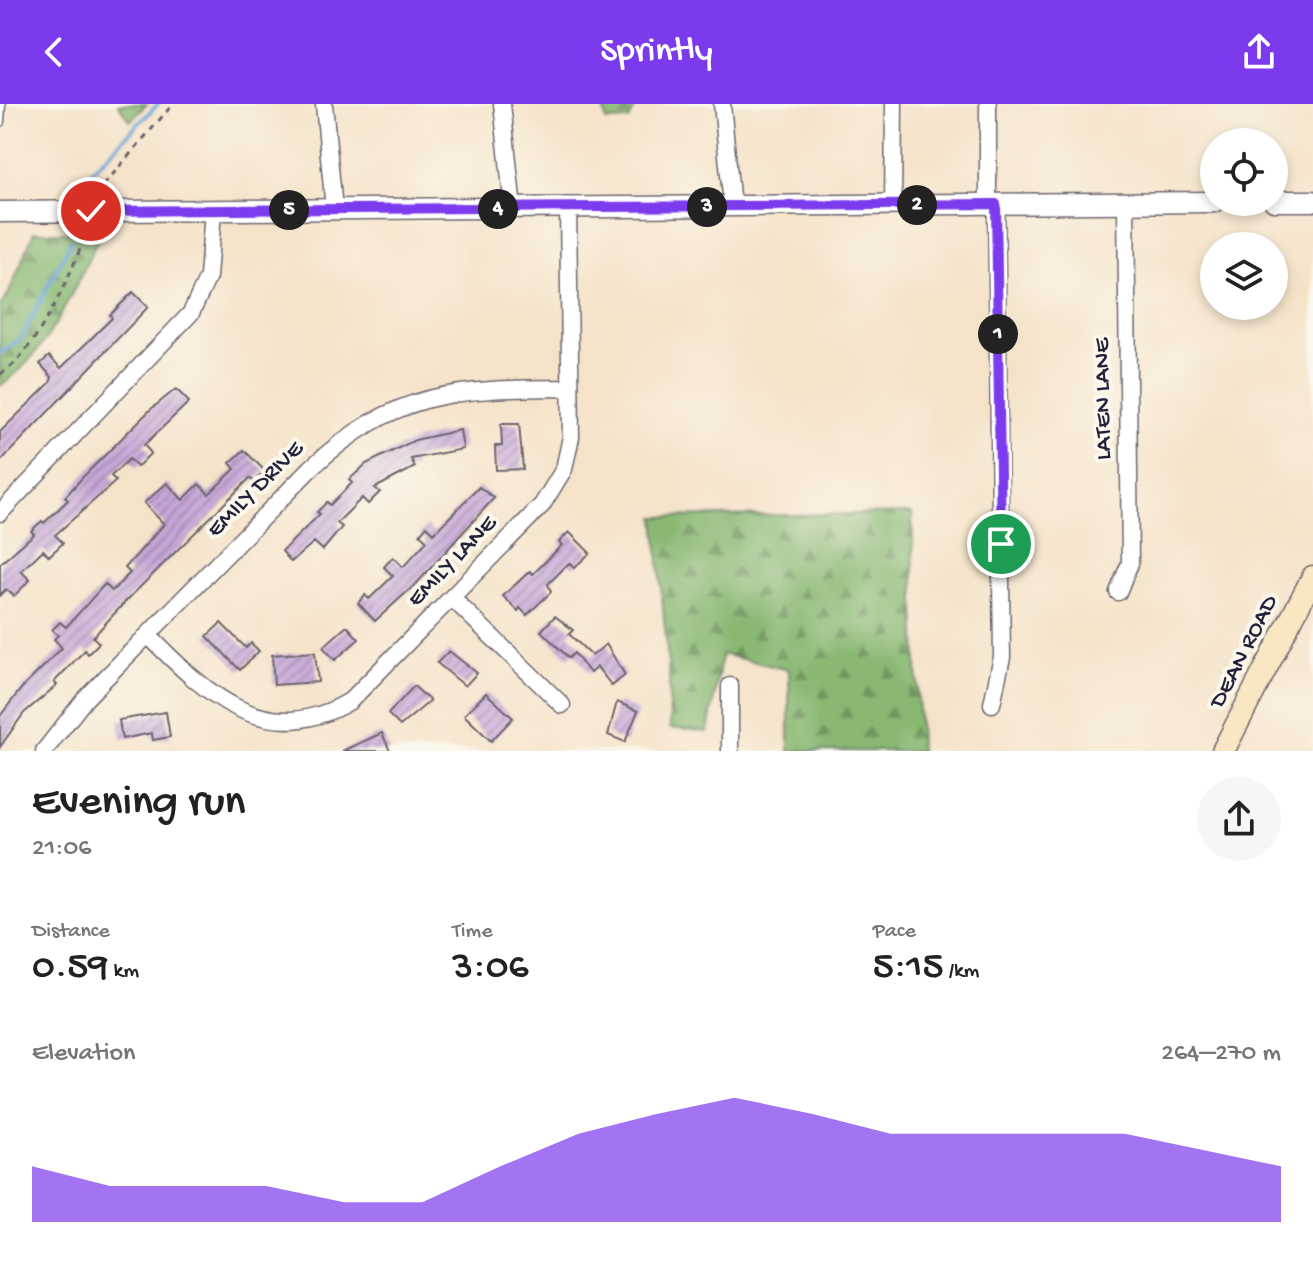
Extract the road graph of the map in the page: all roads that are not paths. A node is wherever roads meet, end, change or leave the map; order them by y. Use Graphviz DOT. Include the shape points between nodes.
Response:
graph roads {
  1 [pos="1,104"];
  2 [pos="324,104"];
  3 [pos="502,104"];
  4 [pos="722,104"];
  5 [pos="894,104"];
  6 [pos="988,104"];
  7 [pos="0,122"];
  8 [pos="1288,201"];
  9 [pos="1313,201"];
  10 [pos="1126,202"];
  11 [pos="1200,202"];
  12 [pos="992,204"];
  13 [pos="732,206"];
  14 [pos="893,206"];
  15 [pos="568,208"];
  16 [pos="334,209"];
  17 [pos="513,209"];
  18 [pos="213,211"];
  19 [pos="0,212"];
  20 [pos="570,388"];
  21 [pos="0,513"];
  22 [pos="1313,577"];
  23 [pos="1118,592"];
  24 [pos="452,598"];
  25 [pos="148,635"];
  26 [pos="730,686"];
  27 [pos="992,704"];
  28 [pos="562,705"];
  29 [pos="44,751"];
  30 [pos="730,751"];
  31 [pos="1223,751"];
  1 -- 7 [label="lane"];
  2 -- 16 [label="street"];
  3 -- 17 [label="street"];
  4 -- 13 [label="street"];
  5 -- 14 [label="street"];
  6 -- 12 [label="street"];
  8 -- 9 [label="street"];
  10 -- 11 [label="street"];
  10 -- 12 [label="street"];
  10 -- 23 [label="street, LATEN LANE" via="1130,563"];
  12 -- 14 [label="street"];
  12 -- 27 [label="street" via="1002,657"];
  13 -- 14 [label="street"];
  13 -- 15 [label="street"];
  15 -- 17 [label="street"];
  15 -- 20 [label="street, EMILY LANE"];
  16 -- 17 [label="street"];
  16 -- 18 [label="street"];
  18 -- 19 [label="street"];
  18 -- 21 [label="street" via="208,277 191,313"];
  20 -- 24 [label="street, EMILY LANE" via="571,437 558,484"];
  20 -- 25 [label="street, EMILY DRIVE" via="449,393 372,420 311,468"];
  22 -- 31 [label="main road, DEAN ROAD"];
  24 -- 25 [label="street, EMILY LANE" via="350,701 332,712 295,721 257,717 221,702"];
  24 -- 28 [label="street"];
  25 -- 29 [label="street, EMILY DRIVE" via="70,716"];
  26 -- 30 [label="street"];
}
